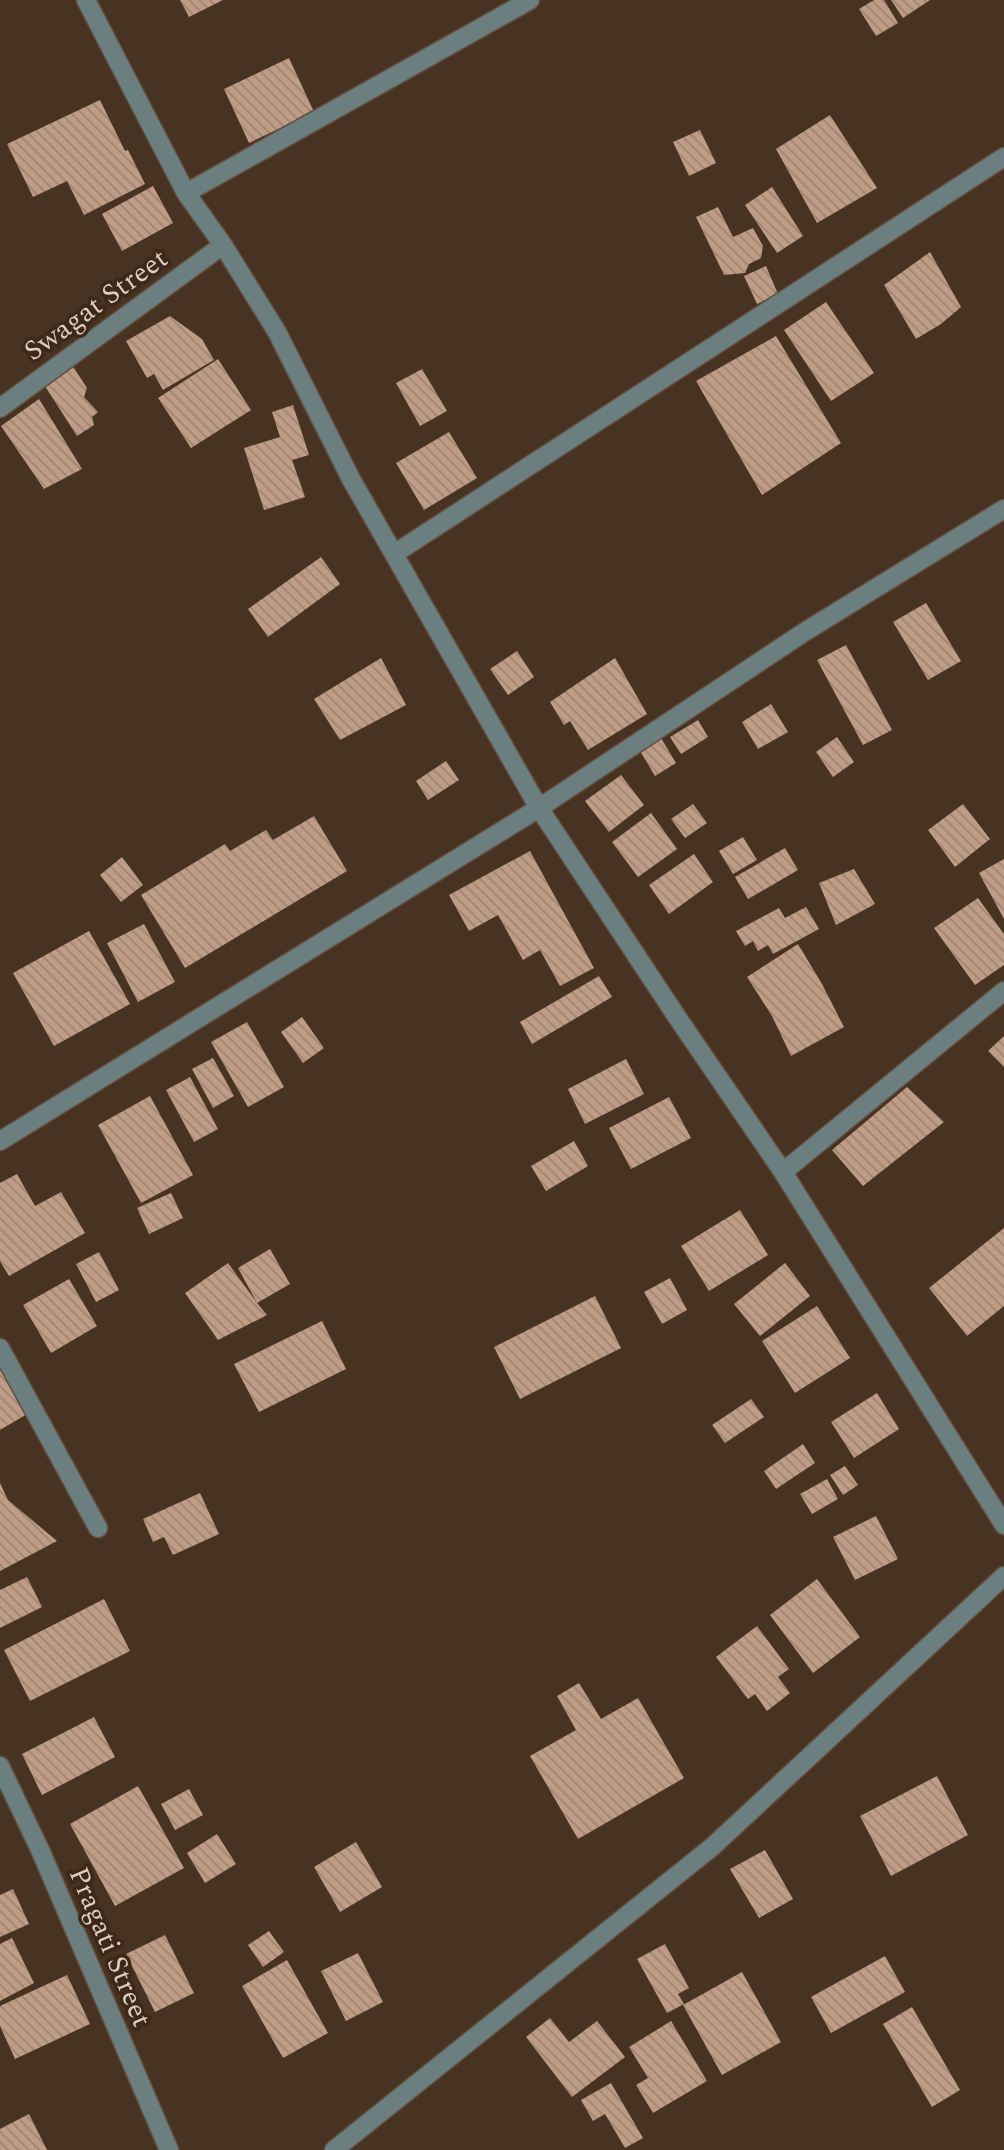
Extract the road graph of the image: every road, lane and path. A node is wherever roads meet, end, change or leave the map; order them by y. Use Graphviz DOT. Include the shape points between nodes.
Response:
graph roads {
  1 [pos="86,0"];
  2 [pos="530,0"];
  3 [pos="1004,157"];
  4 [pos="186,193"];
  5 [pos="222,245"];
  6 [pos="0,408"];
  7 [pos="1004,509"];
  8 [pos="394,554"];
  9 [pos="539,808"];
  10 [pos="1004,991"];
  11 [pos="0,1141"];
  12 [pos="783,1172"];
  13 [pos="0,1348"];
  14 [pos="1004,1525"];
  15 [pos="98,1528"];
  16 [pos="1004,1577"];
  17 [pos="0,1766"];
  18 [pos="169,2150"];
  19 [pos="334,2150"];
  1 -- 4 [label="street"];
  2 -- 4 [label="street"];
  3 -- 8 [label="street"];
  4 -- 5 [label="street"];
  5 -- 6 [label="street, Swagat Street"];
  5 -- 8 [label="street" via="276,332"];
  7 -- 9 [label="street" via="806,631"];
  8 -- 9 [label="street"];
  9 -- 11 [label="street"];
  9 -- 12 [label="street"];
  10 -- 12 [label="street"];
  12 -- 14 [label="street"];
  13 -- 15 [label="street"];
  16 -- 19 [label="street" via="712,1847"];
  17 -- 18 [label="street, Pragati Street"];
}
